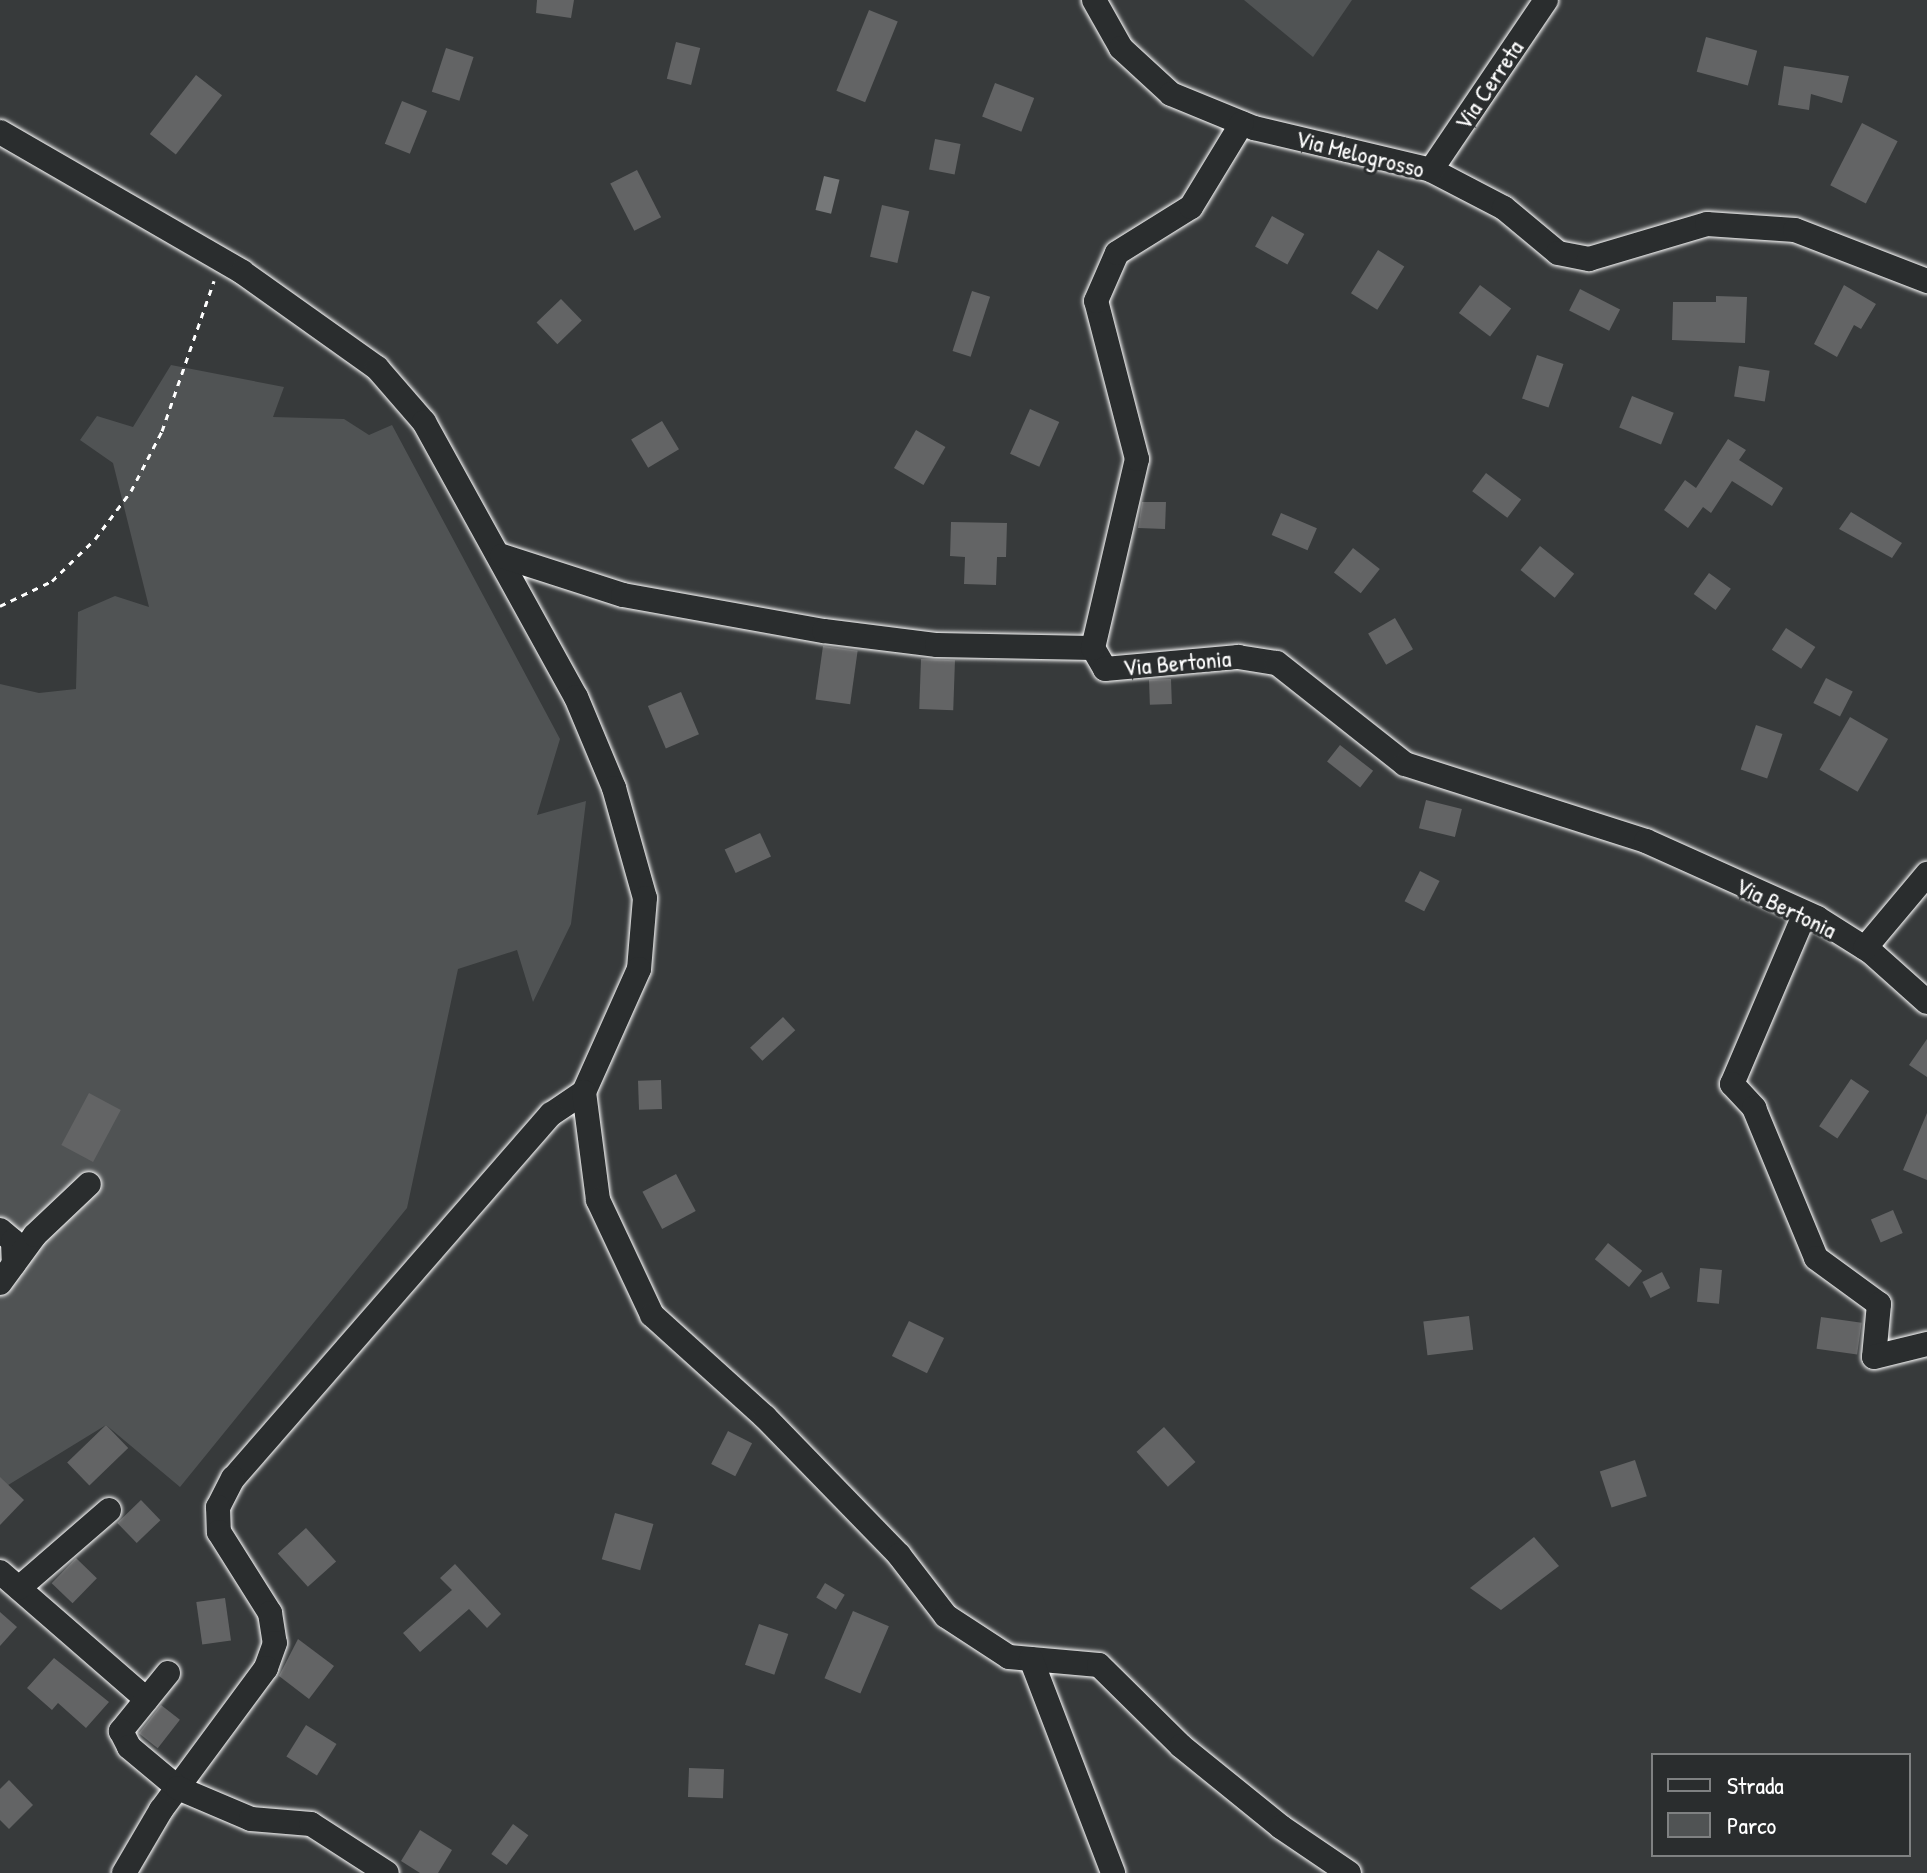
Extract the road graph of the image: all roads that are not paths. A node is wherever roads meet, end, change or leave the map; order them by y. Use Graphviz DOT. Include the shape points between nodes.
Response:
graph roads {
  1 [pos="1094,0"];
  2 [pos="1546,0"];
  3 [pos="1242,123"];
  4 [pos="0,132"];
  5 [pos="1431,170"];
  6 [pos="1927,281"];
  7 [pos="502,556"];
  8 [pos="1093,648"];
  9 [pos="1927,874"];
  10 [pos="1805,913"];
  11 [pos="1865,948"];
  12 [pos="1927,1002"];
  13 [pos="584,1092"];
  14 [pos="89,1184"];
  15 [pos="0,1230"];
  16 [pos="7,1274"];
  17 [pos="1927,1344"];
  18 [pos="109,1510"];
  19 [pos="0,1572"];
  20 [pos="19,1588"];
  21 [pos="1031,1659"];
  22 [pos="168,1673"];
  23 [pos="146,1699"];
  24 [pos="178,1788"];
  25 [pos="124,1873"];
  26 [pos="387,1873"];
  27 [pos="1113,1873"];
  28 [pos="1349,1873"];
  1 -- 3 [label="street, Via Melogrosso" via="1121,48 1171,94"];
  2 -- 5 [label="street, Via Cerreta"];
  3 -- 5 [label="street, Via Melogrosso"];
  3 -- 8 [label="street" via="1191,207 1117,253 1096,301 1137,459"];
  4 -- 7 [label="street" via="220,260 377,368 424,422"];
  5 -- 6 [label="street, Via Melogrosso" via="1504,208 1558,253 1589,259 1707,224 1795,230"];
  7 -- 8 [label="street, Via Bertonia" via="623,595 780,624 937,645"];
  7 -- 13 [label="street" via="576,697 603,762 645,898 639,969"];
  8 -- 10 [label="street, Via Bertonia" via="1105,669 1238,657 1277,663 1405,764 1646,841"];
  9 -- 11 [label="street"];
  10 -- 11 [label="street, Via Bertonia"];
  10 -- 17 [label="street" via="1732,1084 1754,1108 1816,1258 1879,1304 1874,1357"];
  11 -- 12 [label="street, Via Bertonia"];
  13 -- 21 [label="street" via="598,1200 652,1315 765,1417 899,1555 946,1616 1009,1657"];
  13 -- 24 [label="street" via="551,1114 233,1478 218,1507 219,1532 270,1613 275,1643 266,1668"];
  14 -- 16 [label="street" via="35,1235"];
  15 -- 16 [label="street" via="13,1241"];
  18 -- 20 [label="street"];
  19 -- 20 [label="street"];
  20 -- 23 [label="street"];
  21 -- 27 [label="street"];
  21 -- 28 [label="street" via="1099,1665 1181,1746 1281,1827"];
  22 -- 23 [label="street"];
  23 -- 24 [label="street" via="121,1731 129,1747"];
  24 -- 25 [label="street"];
  24 -- 26 [label="street" via="251,1819 311,1824"];
}
